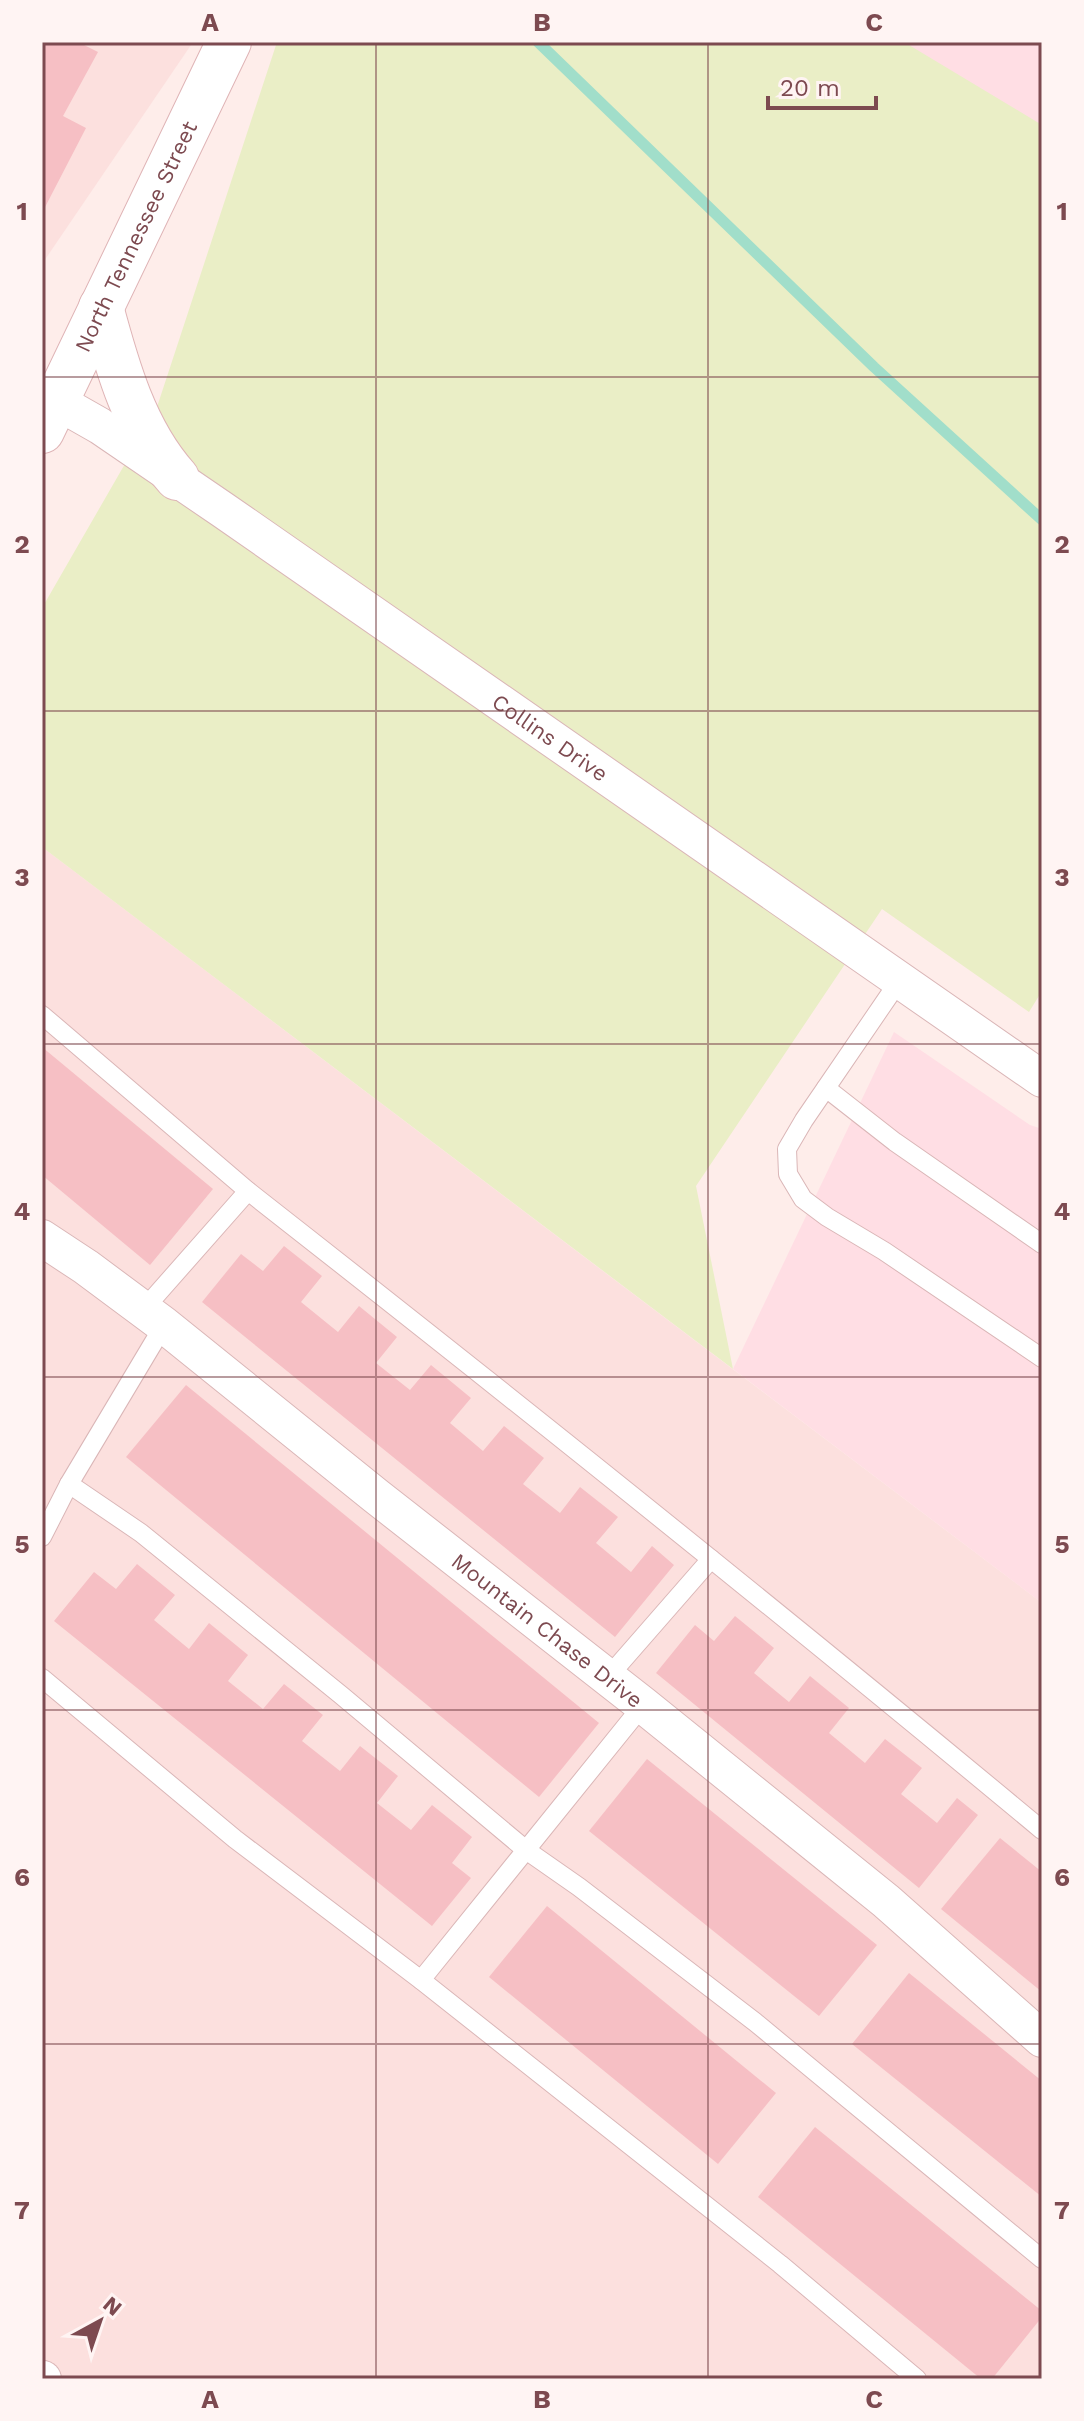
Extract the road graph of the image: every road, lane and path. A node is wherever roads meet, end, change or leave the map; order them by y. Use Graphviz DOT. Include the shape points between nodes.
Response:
graph roads {
  1 [pos="229,42"];
  2 [pos="101,307"];
  3 [pos="49,416"];
  4 [pos="177,478"];
  5 [pos="899,981"];
  6 [pos="42,1015"];
  7 [pos="1042,1079"];
  8 [pos="826,1088"];
  9 [pos="248,1191"];
  10 [pos="42,1238"];
  11 [pos="1042,1244"];
  12 [pos="153,1318"];
  13 [pos="1042,1358"];
  14 [pos="69,1484"];
  15 [pos="42,1537"];
  16 [pos="711,1559"];
  17 [pos="608,1677"];
  18 [pos="42,1678"];
  19 [pos="643,1705"];
  20 [pos="1042,1830"];
  21 [pos="526,1850"];
  22 [pos="421,1980"];
  23 [pos="1042,2039"];
  24 [pos="1042,2259"];
  25 [pos="917,2379"];
  1 -- 2 [label="main road, North Tennessee Street"];
  2 -- 3 [label="main road, North Tennessee Street"];
  2 -- 4 [label="main road" via="146,435"];
  3 -- 4 [label="street, Collins Drive" via="100,426"];
  4 -- 5 [label="street, Collins Drive"];
  5 -- 7 [label="street, Collins Drive"];
  5 -- 8 [label="lane"];
  6 -- 9 [label="lane"];
  8 -- 11 [label="lane"];
  8 -- 13 [label="lane" via="787,1149 788,1174 803,1199"];
  9 -- 12 [label="lane"];
  9 -- 16 [label="lane"];
  10 -- 12 [label="street, Mountain Chase Drive"];
  12 -- 14 [label="lane"];
  12 -- 17 [label="street, Mountain Chase Drive"];
  14 -- 15 [label="lane"];
  14 -- 21 [label="lane" via="141,1533"];
  16 -- 17 [label="lane"];
  16 -- 20 [label="lane"];
  17 -- 19 [label="street, Mountain Chase Drive"];
  18 -- 22 [label="lane" via="235,1839"];
  19 -- 21 [label="lane"];
  19 -- 23 [label="street, Mountain Chase Drive" via="886,1901"];
  21 -- 22 [label="lane"];
  21 -- 24 [label="lane" via="755,2022"];
  22 -- 25 [label="lane"];
}
